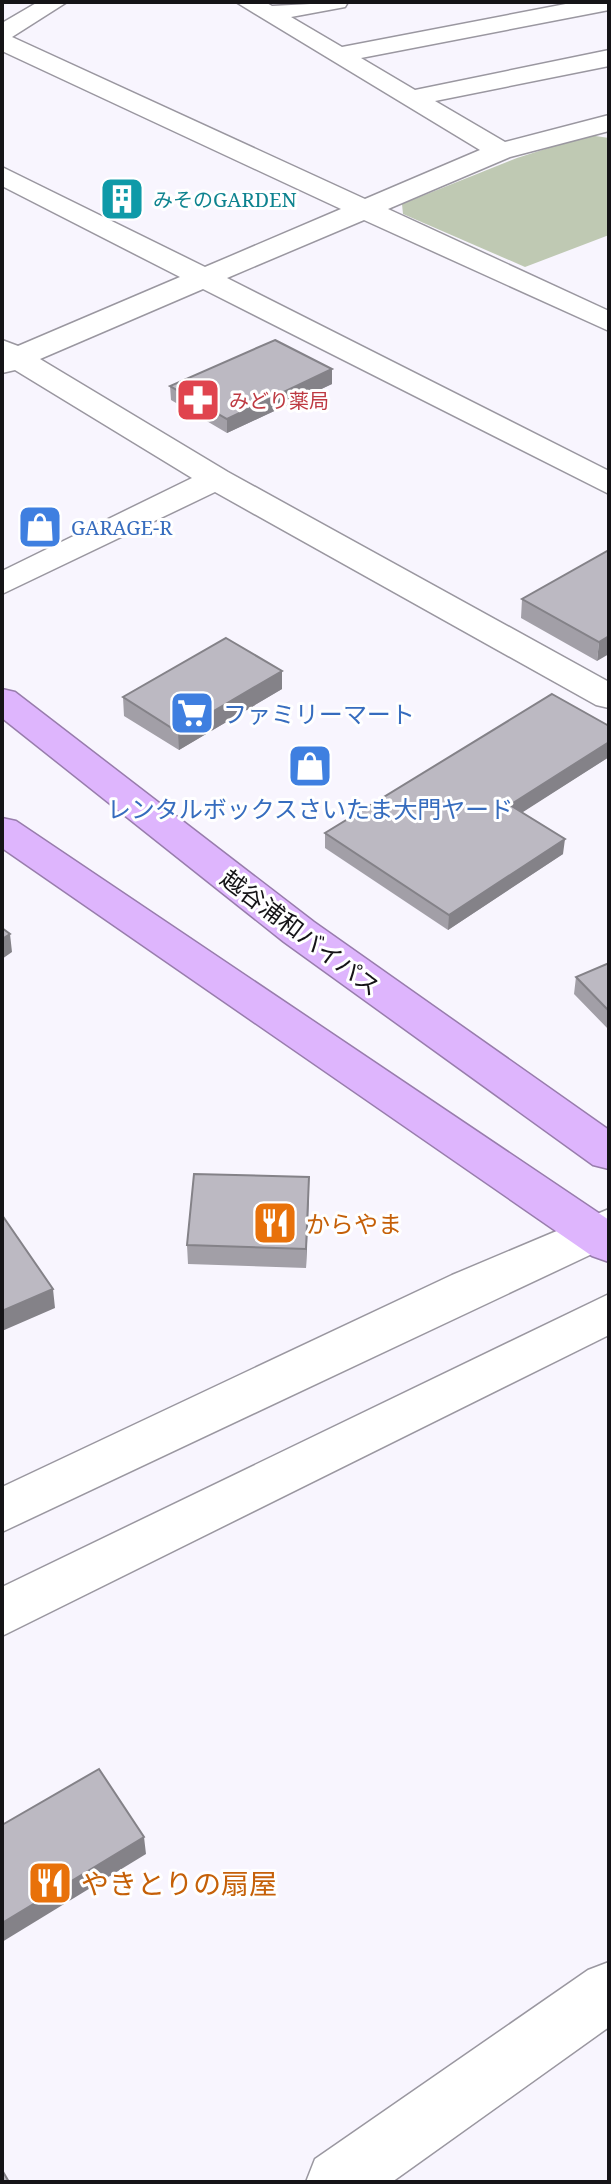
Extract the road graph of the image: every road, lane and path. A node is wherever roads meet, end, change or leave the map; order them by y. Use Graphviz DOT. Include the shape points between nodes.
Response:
graph roads {
  1 [pos="55,2"];
  2 [pos="336,2"];
  3 [pos="609,3"];
  4 [pos="258,8"];
  5 [pos="2,33"];
  6 [pos="2,42"];
  7 [pos="337,55"];
  8 [pos="609,58"];
  9 [pos="412,98"];
  10 [pos="607,124"];
  11 [pos="501,151"];
  12 [pos="2,175"];
  13 [pos="365,209"];
  14 [pos="204,278"];
  15 [pos="609,322"];
  16 [pos="7,357"];
  17 [pos="216,479"];
  18 [pos="609,484"];
  19 [pos="2,584"];
  20 [pos="609,697"];
  21 [pos="2,700"];
  22 [pos="2,830"];
  23 [pos="609,1153"];
  24 [pos="604,1234"];
  25 [pos="609,1313"];
  26 [pos="2,1511"];
  27 [pos="2,1613"];
  28 [pos="609,1991"];
  29 [pos="352,2178"];
  1 -- 5 [label="street"];
  2 -- 4 [label="street"];
  3 -- 7 [label="street"];
  4 -- 7 [label="street"];
  6 -- 13 [label="street"];
  7 -- 9 [label="street"];
  8 -- 9 [label="street"];
  9 -- 11 [label="street"];
  10 -- 11 [label="street"];
  11 -- 13 [label="street"];
  12 -- 14 [label="street"];
  13 -- 14 [label="street"];
  13 -- 15 [label="street"];
  14 -- 16 [label="street"];
  14 -- 18 [label="street"];
  16 -- 17 [label="street"];
  17 -- 19 [label="street"];
  17 -- 20 [label="street"];
  21 -- 23 [label="highway, 越谷浦和バイパス" via="299,932"];
  22 -- 24 [label="highway"];
  24 -- 26 [label="street" via="469,1288"];
  25 -- 27 [label="street"];
  28 -- 29 [label="street"];
}
